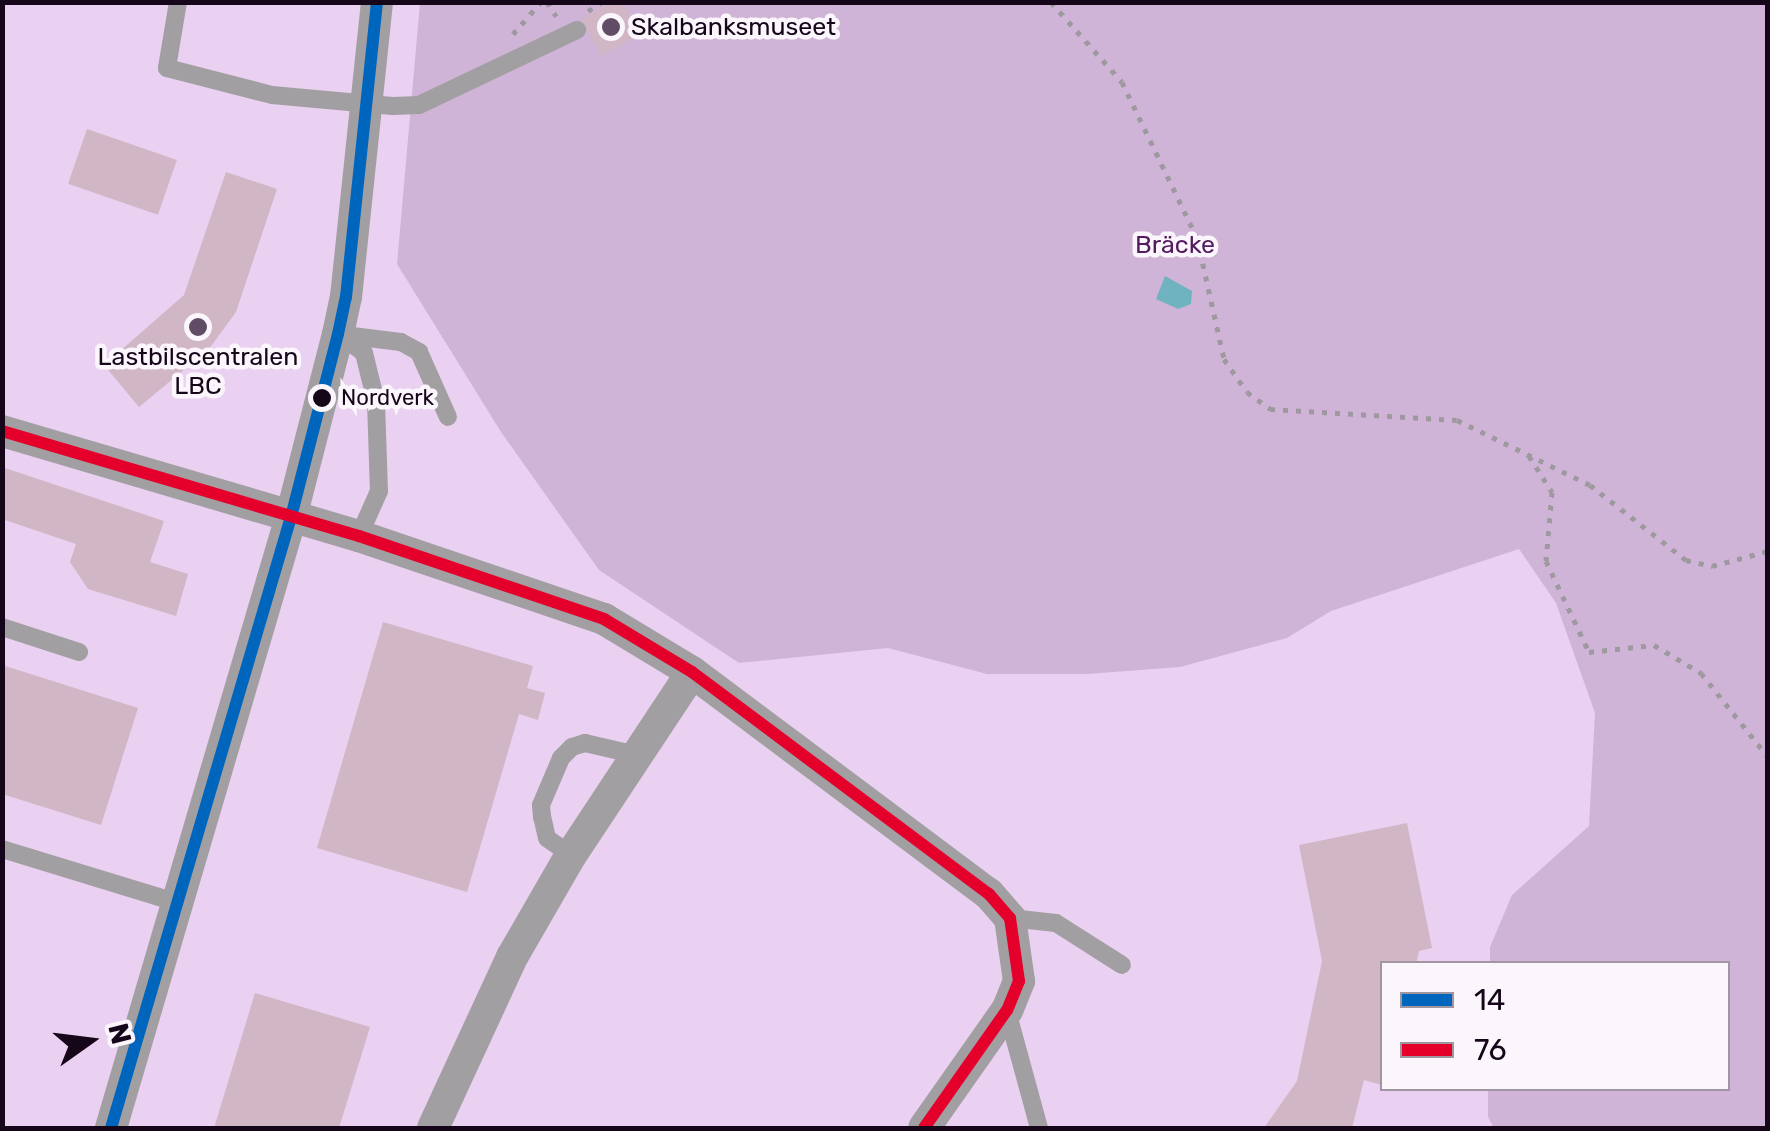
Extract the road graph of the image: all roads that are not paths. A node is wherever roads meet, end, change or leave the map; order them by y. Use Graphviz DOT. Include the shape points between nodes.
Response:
graph roads {
  1 [pos="178,2"];
  2 [pos="377,2"];
  3 [pos="577,30"];
  4 [pos="368,104"];
  5 [pos="338,334"];
  6 [pos="448,417"];
  7 [pos="2,431"];
  8 [pos="291,517"];
  9 [pos="359,536"];
  10 [pos="2,627"];
  11 [pos="79,652"];
  12 [pos="692,672"];
  13 [pos="636,756"];
  14 [pos="2,850"];
  15 [pos="571,856"];
  16 [pos="179,904"];
  17 [pos="1010,918"];
  18 [pos="1122,965"];
  19 [pos="1007,1010"];
  20 [pos="111,1128"];
  21 [pos="433,1128"];
  22 [pos="924,1128"];
  23 [pos="1039,1128"];
  1 -- 4 [label="lane" via="167,68 272,95"];
  2 -- 4 [label="street"];
  3 -- 4 [label="lane" via="419,105"];
  4 -- 5 [label="street"];
  5 -- 6 [label="lane" via="401,342 419,352"];
  5 -- 8 [label="street"];
  5 -- 9 [label="lane" via="364,354 376,402 378,490"];
  7 -- 8 [label="street"];
  8 -- 9 [label="street"];
  8 -- 16 [label="street"];
  9 -- 12 [label="street" via="604,620"];
  10 -- 11 [label="lane"];
  12 -- 13 [label="street"];
  12 -- 17 [label="street" via="989,894"];
  13 -- 15 [label="street"];
  13 -- 15 [label="lane" via="585,743 560,758 542,818 547,838"];
  14 -- 16 [label="lane"];
  15 -- 21 [label="street" via="512,957"];
  16 -- 20 [label="street"];
  17 -- 18 [label="lane" via="1056,923"];
  17 -- 19 [label="street" via="1019,981"];
  19 -- 22 [label="street"];
  19 -- 23 [label="lane"];
}
